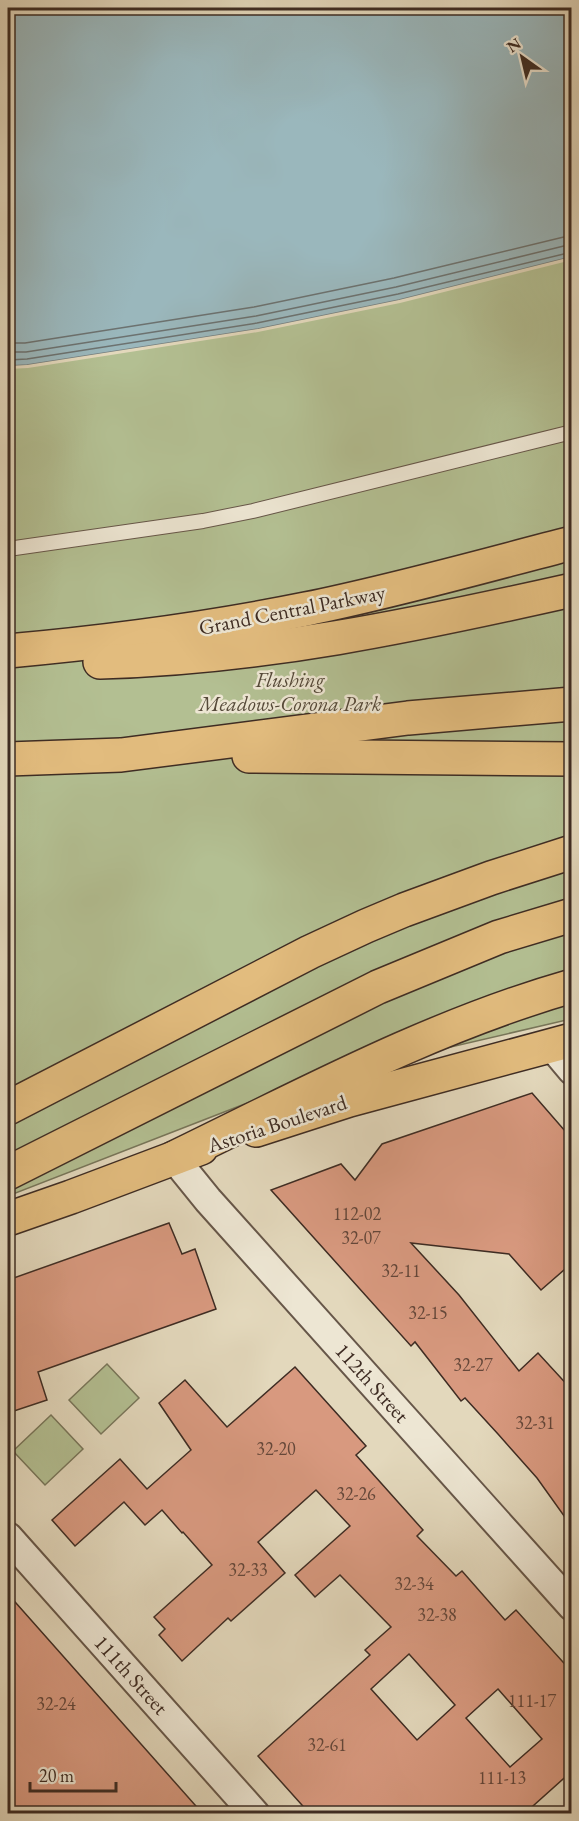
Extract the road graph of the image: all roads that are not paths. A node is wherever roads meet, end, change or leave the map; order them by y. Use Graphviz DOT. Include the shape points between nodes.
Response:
graph roads {
  1 [pos="572,432"];
  2 [pos="572,543"];
  3 [pos="8,549"];
  4 [pos="572,590"];
  5 [pos="8,651"];
  6 [pos="8,664"];
  7 [pos="572,704"];
  8 [pos="121,755"];
  9 [pos="8,759"];
  10 [pos="572,759"];
  11 [pos="572,852"];
  12 [pos="572,915"];
  13 [pos="572,986"];
  14 [pos="561,1042"];
  15 [pos="572,1070"];
  16 [pos="8,1108"];
  17 [pos="174,1158"];
  18 [pos="8,1173"];
  19 [pos="8,1219"];
  20 [pos="8,1537"];
  21 [pos="572,1606"];
  22 [pos="255,1814"];
  1 -- 3 [label="lane" via="253,512"];
  2 -- 5 [label="main road, Grand Central Parkway" via="405,586 258,618 107,642"];
  4 -- 6 [label="main road, Grand Central Parkway" via="413,624 261,649 159,659"];
  7 -- 8 [label="main road" via="408,718"];
  8 -- 9 [label="main road"];
  8 -- 10 [label="main road"];
  11 -- 16 [label="main road" via="471,885 366,926"];
  12 -- 18 [label="main road" via="500,937 369,991"];
  13 -- 17 [label="main road" via="432,1034"];
  14 -- 15 [label="street"];
  14 -- 17 [label="main road, Astoria Boulevard" via="338,1103"];
  17 -- 19 [label="main road, Astoria Boulevard"];
  17 -- 21 [label="street, 112th Street"];
  20 -- 22 [label="street, 111th Street"];
}
